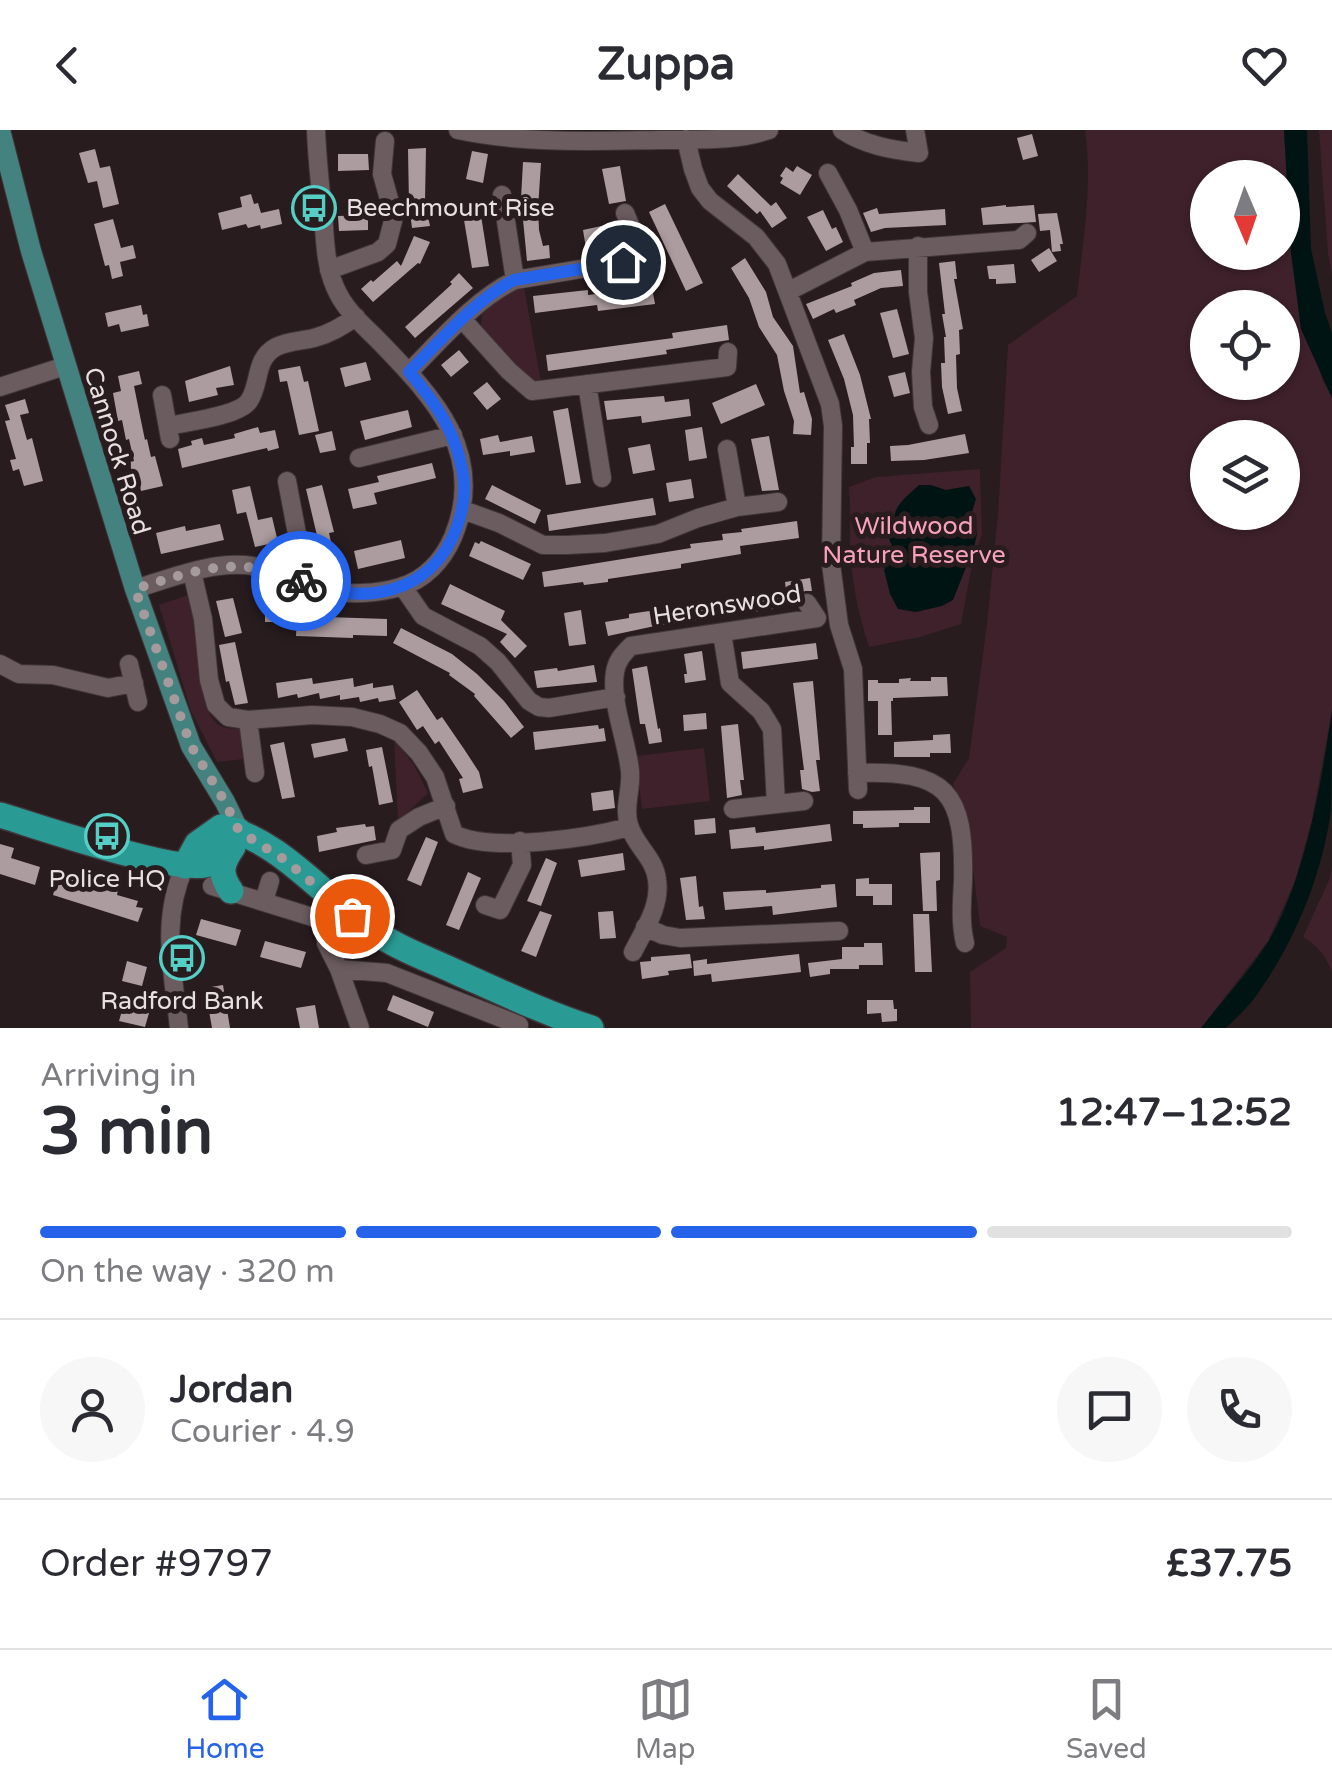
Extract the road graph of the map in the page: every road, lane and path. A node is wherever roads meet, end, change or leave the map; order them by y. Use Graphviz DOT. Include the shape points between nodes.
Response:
graph roads {
  1 [pos="0,130"];
  2 [pos="316,130"];
  3 [pos="458,130"];
  4 [pos="769,130"];
  5 [pos="842,130"];
  6 [pos="915,130"];
  7 [pos="520,135"];
  8 [pos="686,140"];
  9 [pos="384,141"];
  10 [pos="828,173"];
  11 [pos="502,196"];
  12 [pos="624,213"];
  13 [pos="1023,242"];
  14 [pos="918,246"];
  15 [pos="864,252"];
  16 [pos="642,255"];
  17 [pos="330,270"];
  18 [pos="652,276"];
  19 [pos="514,280"];
  20 [pos="789,291"];
  21 [pos="356,317"];
  22 [pos="462,319"];
  23 [pos="728,352"];
  24 [pos="65,366"];
  25 [pos="409,372"];
  26 [pos="587,384"];
  27 [pos="0,386"];
  28 [pos="162,395"];
  29 [pos="920,415"];
  30 [pos="453,435"];
  31 [pos="728,449"];
  32 [pos="359,458"];
  33 [pos="607,465"];
  34 [pos="283,489"];
  35 [pos="778,502"];
  36 [pos="737,507"];
  37 [pos="463,510"];
  38 [pos="192,572"];
  39 [pos="288,576"];
  40 [pos="403,586"];
  41 [pos="135,589"];
  42 [pos="808,604"];
  43 [pos="722,632"];
  44 [pos="0,661"];
  45 [pos="129,664"];
  46 [pos="134,684"];
  47 [pos="616,697"];
  48 [pos="138,702"];
  49 [pos="248,720"];
  50 [pos="255,773"];
  51 [pos="804,801"];
  52 [pos="776,804"];
  53 [pos="446,806"];
  54 [pos="734,809"];
  55 [pos="0,815"];
  56 [pos="629,827"];
  57 [pos="236,839"];
  58 [pos="520,841"];
  59 [pos="366,855"];
  60 [pos="186,866"];
  61 [pos="270,881"];
  62 [pos="222,889"];
  63 [pos="264,902"];
  64 [pos="486,905"];
  65 [pos="334,915"];
  66 [pos="646,927"];
  67 [pos="839,931"];
  68 [pos="960,933"];
  69 [pos="633,952"];
  70 [pos="339,969"];
  71 [pos="518,1025"];
  72 [pos="179,1028"];
  73 [pos="360,1028"];
  74 [pos="592,1028"];
  1 -- 24 [label="main road, Cannock Road"];
  2 -- 17 [label="street"];
  3 -- 7 [label="street"];
  4 -- 8 [label="street"];
  5 -- 6 [label="street" via="872,144 919,152"];
  7 -- 8 [label="street"];
  8 -- 20 [label="street" via="700,188 756,237"];
  9 -- 17 [label="street" via="392,234 378,252"];
  10 -- 15 [label="street"];
  11 -- 19 [label="street"];
  12 -- 16 [label="street"];
  13 -- 14 [label="street"];
  14 -- 15 [label="street"];
  14 -- 29 [label="street"];
  15 -- 20 [label="street"];
  16 -- 18 [label="street"];
  16 -- 19 [label="street"];
  17 -- 21 [label="street"];
  19 -- 22 [label="street"];
  20 -- 68 [label="street" via="830,404 831,564 838,625 853,669 858,782 893,772 947,781 959,818"];
  21 -- 25 [label="street"];
  21 -- 28 [label="street" via="326,334 278,346 259,366 250,400 234,412 169,433"];
  22 -- 25 [label="street"];
  22 -- 26 [label="street" via="532,392"];
  23 -- 26 [label="street" via="728,366"];
  24 -- 27 [label="street"];
  24 -- 41 [label="main road, Cannock Road"];
  25 -- 30 [label="street"];
  26 -- 33 [label="street"];
  30 -- 32 [label="street"];
  30 -- 37 [label="street" via="464,476"];
  31 -- 36 [label="street"];
  34 -- 39 [label="street" via="298,539"];
  35 -- 36 [label="street"];
  36 -- 37 [label="street" via="658,534 567,545 543,544"];
  37 -- 40 [label="street" via="437,564"];
  38 -- 39 [label="street" via="239,565"];
  38 -- 41 [label="street"];
  38 -- 49 [label="street" via="216,706 228,717"];
  39 -- 40 [label="street" via="349,592"];
  40 -- 47 [label="street" via="422,616 480,646 539,707"];
  41 -- 57 [label="main road, Cannock Road" via="191,746 225,802"];
  42 -- 43 [label="street, Heronswood" via="818,618"];
  43 -- 47 [label="street, Heronswood" via="631,646 614,674"];
  43 -- 52 [label="street" via="730,684 772,729"];
  44 -- 46 [label="street" via="108,688"];
  45 -- 46 [label="street"];
  46 -- 48 [label="street"];
  47 -- 56 [label="street, Heronswood" via="631,778"];
  49 -- 50 [label="street"];
  49 -- 53 [label="street" via="312,715 380,724 419,752"];
  51 -- 52 [label="street"];
  52 -- 54 [label="street"];
  53 -- 58 [label="street" via="454,834 466,840"];
  53 -- 59 [label="street" via="399,830 392,850"];
  55 -- 60 [label="highway"];
  56 -- 58 [label="street"];
  56 -- 66 [label="street" via="658,877"];
  57 -- 60 [label="highway" via="221,827 197,844"];
  57 -- 62 [label="highway" via="222,868"];
  57 -- 65 [label="highway" via="285,860"];
  58 -- 64 [label="street" via="522,865 500,910"];
  60 -- 72 [label="street" via="169,927"];
  61 -- 63 [label="street"];
  62 -- 63 [label="street"];
  63 -- 65 [label="street"];
  65 -- 70 [label="street" via="326,944"];
  65 -- 74 [label="highway"];
  66 -- 67 [label="street" via="680,938 817,941"];
  66 -- 69 [label="street"];
  70 -- 71 [label="street" via="387,974"];
  70 -- 73 [label="street"];
}
